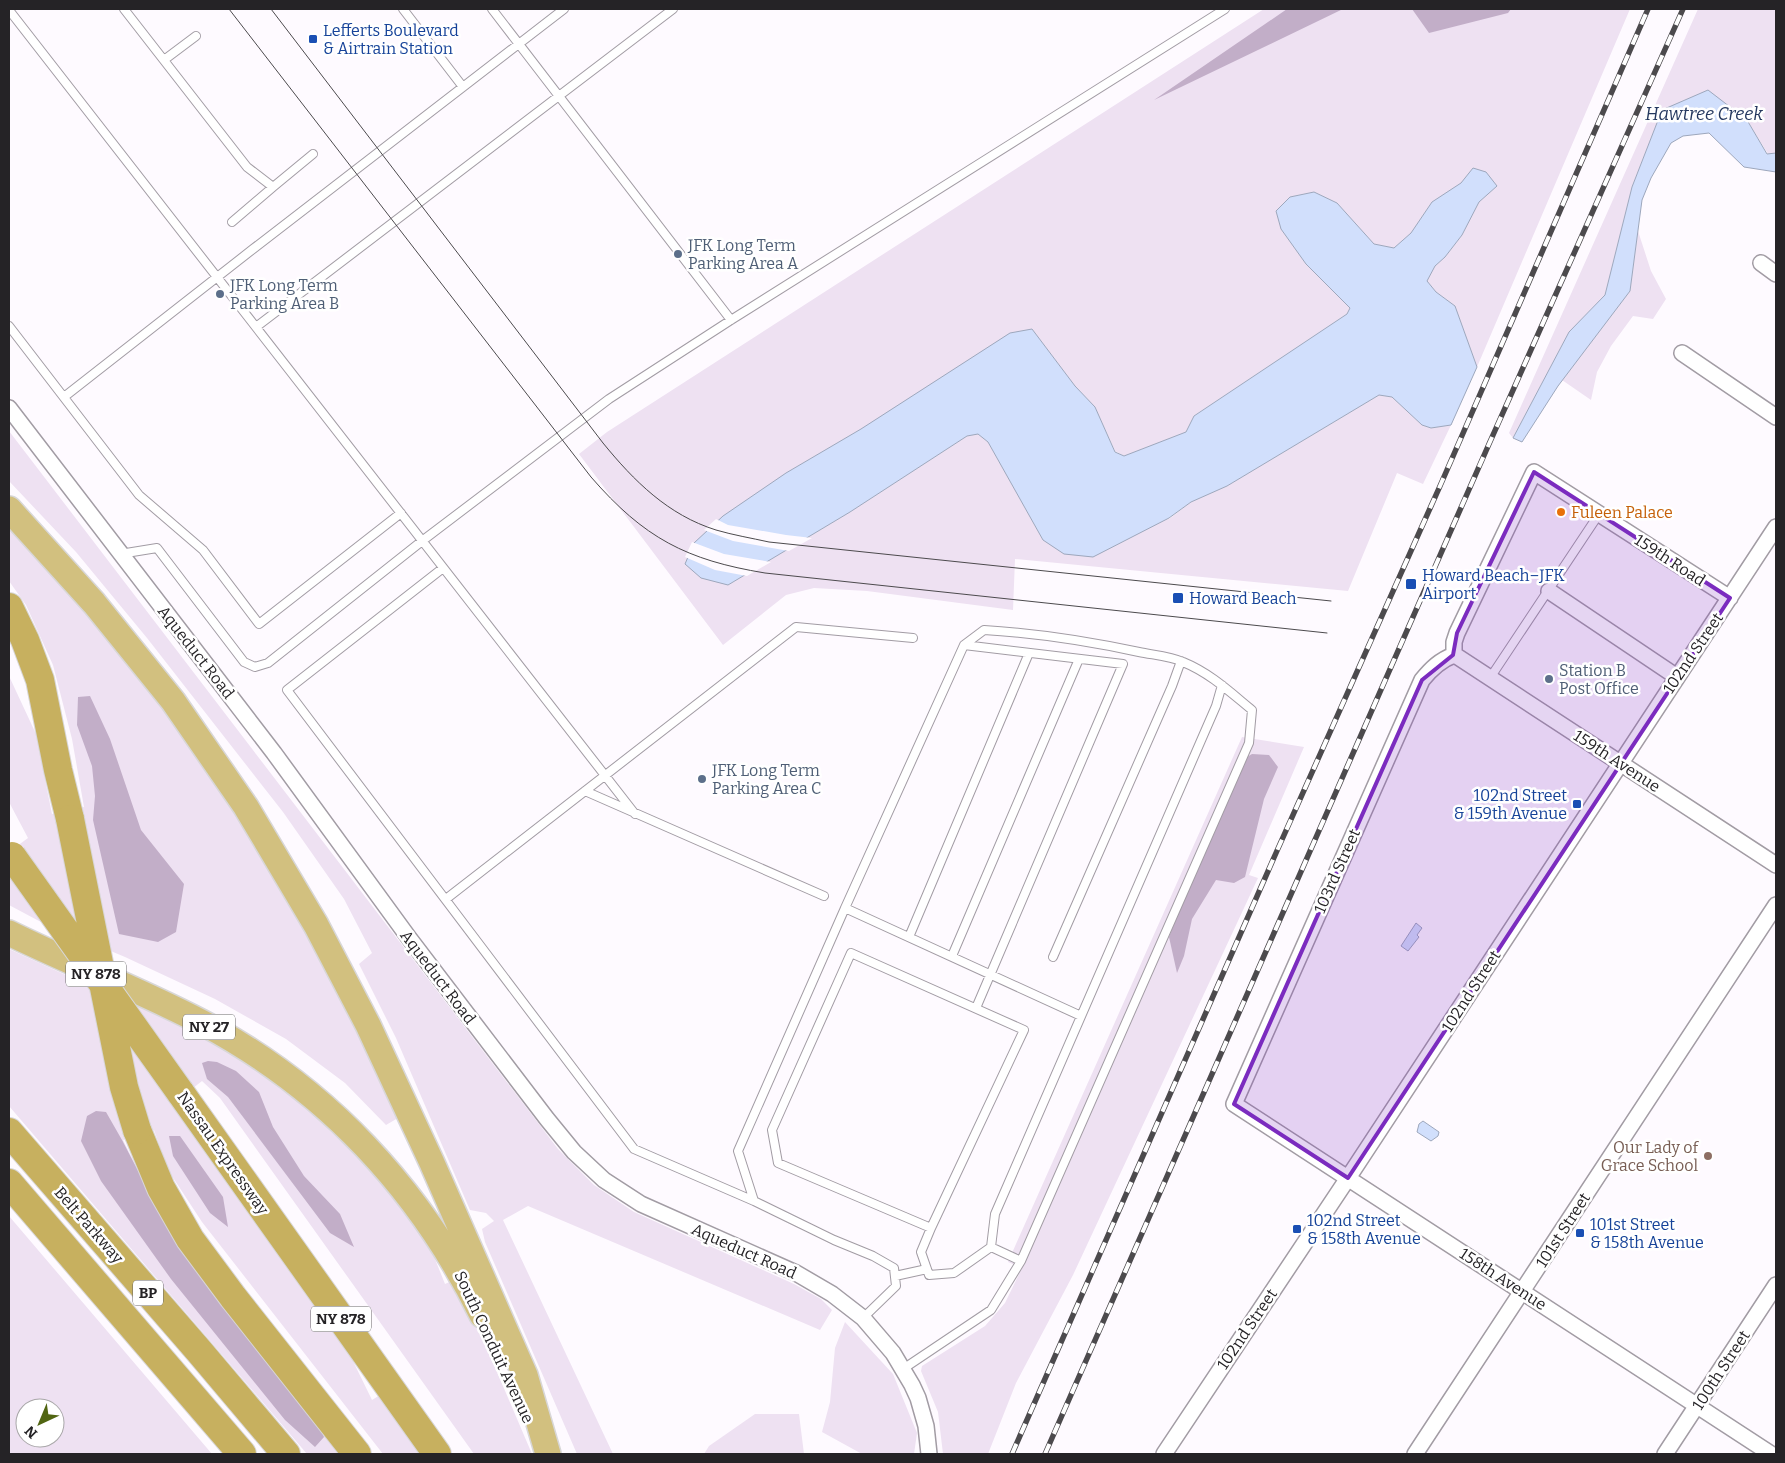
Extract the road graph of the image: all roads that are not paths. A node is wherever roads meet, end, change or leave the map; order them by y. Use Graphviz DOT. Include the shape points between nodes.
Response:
graph roads {
  1 [pos="124,9"];
  2 [pos="403,9"];
  3 [pos="492,9"];
  4 [pos="564,9"];
  5 [pos="673,9"];
  6 [pos="1225,9"];
  7 [pos="9,10"];
  8 [pos="196,36"];
  9 [pos="519,44"];
  10 [pos="164,60"];
  11 [pos="463,87"];
  12 [pos="559,96"];
  13 [pos="314,154"];
  14 [pos="273,187"];
  15 [pos="232,222"];
  16 [pos="1760,264"];
  17 [pos="1776,274"];
  18 [pos="217,278"];
  19 [pos="731,320"];
  20 [pos="9,326"];
  21 [pos="256,327"];
  22 [pos="1682,353"];
  23 [pos="64,397"];
  24 [pos="9,408"];
  25 [pos="1776,417"];
  26 [pos="9,509"];
  27 [pos="401,513"];
  28 [pos="1599,514"];
  29 [pos="1776,527"];
  30 [pos="422,541"];
  31 [pos="120,554"];
  32 [pos="443,568"];
  33 [pos="1549,591"];
  34 [pos="1730,598"];
  35 [pos="9,607"];
  36 [pos="913,638"];
  37 [pos="964,645"];
  38 [pos="9,650"];
  39 [pos="1029,653"];
  40 [pos="1456,656"];
  41 [pos="1079,659"];
  42 [pos="1181,661"];
  43 [pos="1677,677"];
  44 [pos="1490,678"];
  45 [pos="1222,685"];
  46 [pos="1621,763"];
  47 [pos="58,770"];
  48 [pos="605,775"];
  49 [pos="585,791"];
  50 [pos="635,814"];
  51 [pos="11,854"];
  52 [pos="1776,865"];
  53 [pos="824,896"];
  54 [pos="446,899"];
  55 [pos="1776,905"];
  56 [pos="845,908"];
  57 [pos="9,933"];
  58 [pos="909,937"];
  59 [pos="952,956"];
  60 [pos="1053,957"];
  61 [pos="990,974"];
  62 [pos="976,1008"];
  63 [pos="1081,1016"];
  64 [pos="1234,1104"];
  65 [pos="9,1132"];
  66 [pos="1348,1178"];
  67 [pos="9,1183"];
  68 [pos="754,1201"];
  69 [pos="931,1228"];
  70 [pos="991,1247"];
  71 [pos="1021,1262"];
  72 [pos="927,1269"];
  73 [pos="894,1276"];
  74 [pos="1776,1285"];
  75 [pos="1522,1292"];
  76 [pos="863,1318"];
  77 [pos="903,1369"];
  78 [pos="178,1378"];
  79 [pos="1697,1406"];
  80 [pos="230,1454"];
  81 [pos="242,1454"];
  82 [pos="286,1454"];
  83 [pos="357,1454"];
  84 [pos="437,1454"];
  85 [pos="544,1454"];
  86 [pos="548,1454"];
  87 [pos="929,1454"];
  88 [pos="1164,1454"];
  89 [pos="1415,1454"];
  90 [pos="1665,1454"];
  91 [pos="1771,1454"];
  1 -- 10 [label="lane"];
  2 -- 11 [label="lane"];
  3 -- 9 [label="lane"];
  4 -- 9 [label="lane"];
  5 -- 12 [label="lane"];
  6 -- 19 [label="lane"];
  7 -- 18 [label="lane"];
  8 -- 10 [label="lane"];
  9 -- 11 [label="lane"];
  9 -- 12 [label="lane"];
  10 -- 14 [label="lane" via="247,167"];
  11 -- 18 [label="lane"];
  12 -- 19 [label="lane"];
  12 -- 21 [label="lane"];
  13 -- 14 [label="lane"];
  14 -- 15 [label="lane"];
  16 -- 17 [label="street"];
  18 -- 21 [label="lane"];
  18 -- 23 [label="lane"];
  19 -- 30 [label="lane" via="609,398"];
  20 -- 23 [label="lane"];
  21 -- 27 [label="lane"];
  22 -- 25 [label="street"];
  23 -- 27 [label="lane" via="139,495 203,550 259,624"];
  24 -- 31 [label="street, Aqueduct Road"];
  26 -- 86 [label="highway" via="89,597 172,702 246,808 312,918 368,1025 440,1181 525,1375"];
  27 -- 30 [label="lane"];
  28 -- 33 [label="lane"];
  28 -- 34 [label="street, 159th Road"];
  28 -- 40 [label="street, 159th Road" via="1534,472 1457,633 1454,642"];
  29 -- 34 [label="street, 102nd Street"];
  30 -- 31 [label="lane" via="268,663 255,667 244,662 157,548"];
  30 -- 32 [label="lane"];
  31 -- 76 [label="street, Aqueduct Road" via="274,753 408,938 574,1152 604,1180 641,1204 796,1273 832,1294"];
  32 -- 48 [label="lane"];
  32 -- 54 [label="lane" via="287,690"];
  33 -- 43 [label="street"];
  33 -- 44 [label="lane"];
  34 -- 43 [label="street, 102nd Street"];
  35 -- 47 [label="highway" via="40,680"];
  36 -- 48 [label="lane" via="796,627"];
  37 -- 39 [label="lane"];
  37 -- 42 [label="lane" via="984,630 1007,631 1112,646"];
  37 -- 56 [label="lane"];
  38 -- 47 [label="highway" via="36,707"];
  39 -- 41 [label="lane"];
  39 -- 58 [label="lane"];
  40 -- 44 [label="street, 159th Avenue"];
  40 -- 64 [label="street, 103rd Street" via="1440,662 1422,680"];
  41 -- 59 [label="lane"];
  41 -- 61 [label="lane" via="1123,664"];
  42 -- 45 [label="lane"];
  42 -- 60 [label="lane"];
  43 -- 46 [label="street, 102nd Street"];
  44 -- 46 [label="street, 159th Avenue"];
  45 -- 63 [label="lane" via="1216,706"];
  45 -- 71 [label="lane" via="1252,710 1249,744"];
  46 -- 52 [label="street, 159th Avenue"];
  46 -- 66 [label="street, 102nd Street"];
  47 -- 83 [label="highway, bridge" via="124,1087 160,1188 190,1240"];
  48 -- 49 [label="lane"];
  48 -- 50 [label="lane"];
  49 -- 50 [label="lane"];
  49 -- 54 [label="lane"];
  50 -- 53 [label="lane"];
  51 -- 84 [label="highway, Nassau Expressway / NY 878, bridge"];
  54 -- 68 [label="lane" via="634,1149"];
  55 -- 75 [label="street, 101st Street"];
  56 -- 58 [label="lane"];
  56 -- 68 [label="lane" via="738,1151"];
  57 -- 85 [label="highway, South Conduit Avenue / NY 27" via="156,1000 231,1039 311,1095 360,1140 399,1184 453,1262 487,1326"];
  58 -- 59 [label="lane"];
  59 -- 61 [label="lane"];
  61 -- 62 [label="lane"];
  61 -- 63 [label="lane"];
  62 -- 69 [label="lane" via="1024,1030"];
  62 -- 69 [label="lane" via="851,953 772,1130 778,1163"];
  63 -- 70 [label="lane" via="995,1214"];
  64 -- 66 [label="street, 158th Avenue"];
  65 -- 82 [label="highway, Belt Parkway / BP"];
  66 -- 75 [label="street, 158th Avenue"];
  66 -- 88 [label="street, 102nd Street"];
  67 -- 78 [label="highway, Belt Parkway / BP"];
  68 -- 73 [label="lane" via="873,1256 894,1268"];
  69 -- 72 [label="lane" via="921,1252"];
  70 -- 71 [label="lane"];
  70 -- 72 [label="lane" via="954,1273 929,1274"];
  71 -- 77 [label="lane" via="991,1310"];
  72 -- 73 [label="lane"];
  73 -- 76 [label="lane" via="896,1286"];
  74 -- 79 [label="street, 100th Street"];
  75 -- 79 [label="street, 158th Avenue"];
  75 -- 89 [label="street, 101st Street"];
  76 -- 77 [label="street, Aqueduct Road"];
  77 -- 87 [label="street, Aqueduct Road" via="923,1413"];
  78 -- 80 [label="highway"];
  78 -- 81 [label="highway, Belt Parkway / BP"];
  79 -- 90 [label="street, 100th Street"];
  79 -- 91 [label="street, 158th Avenue"];
}
